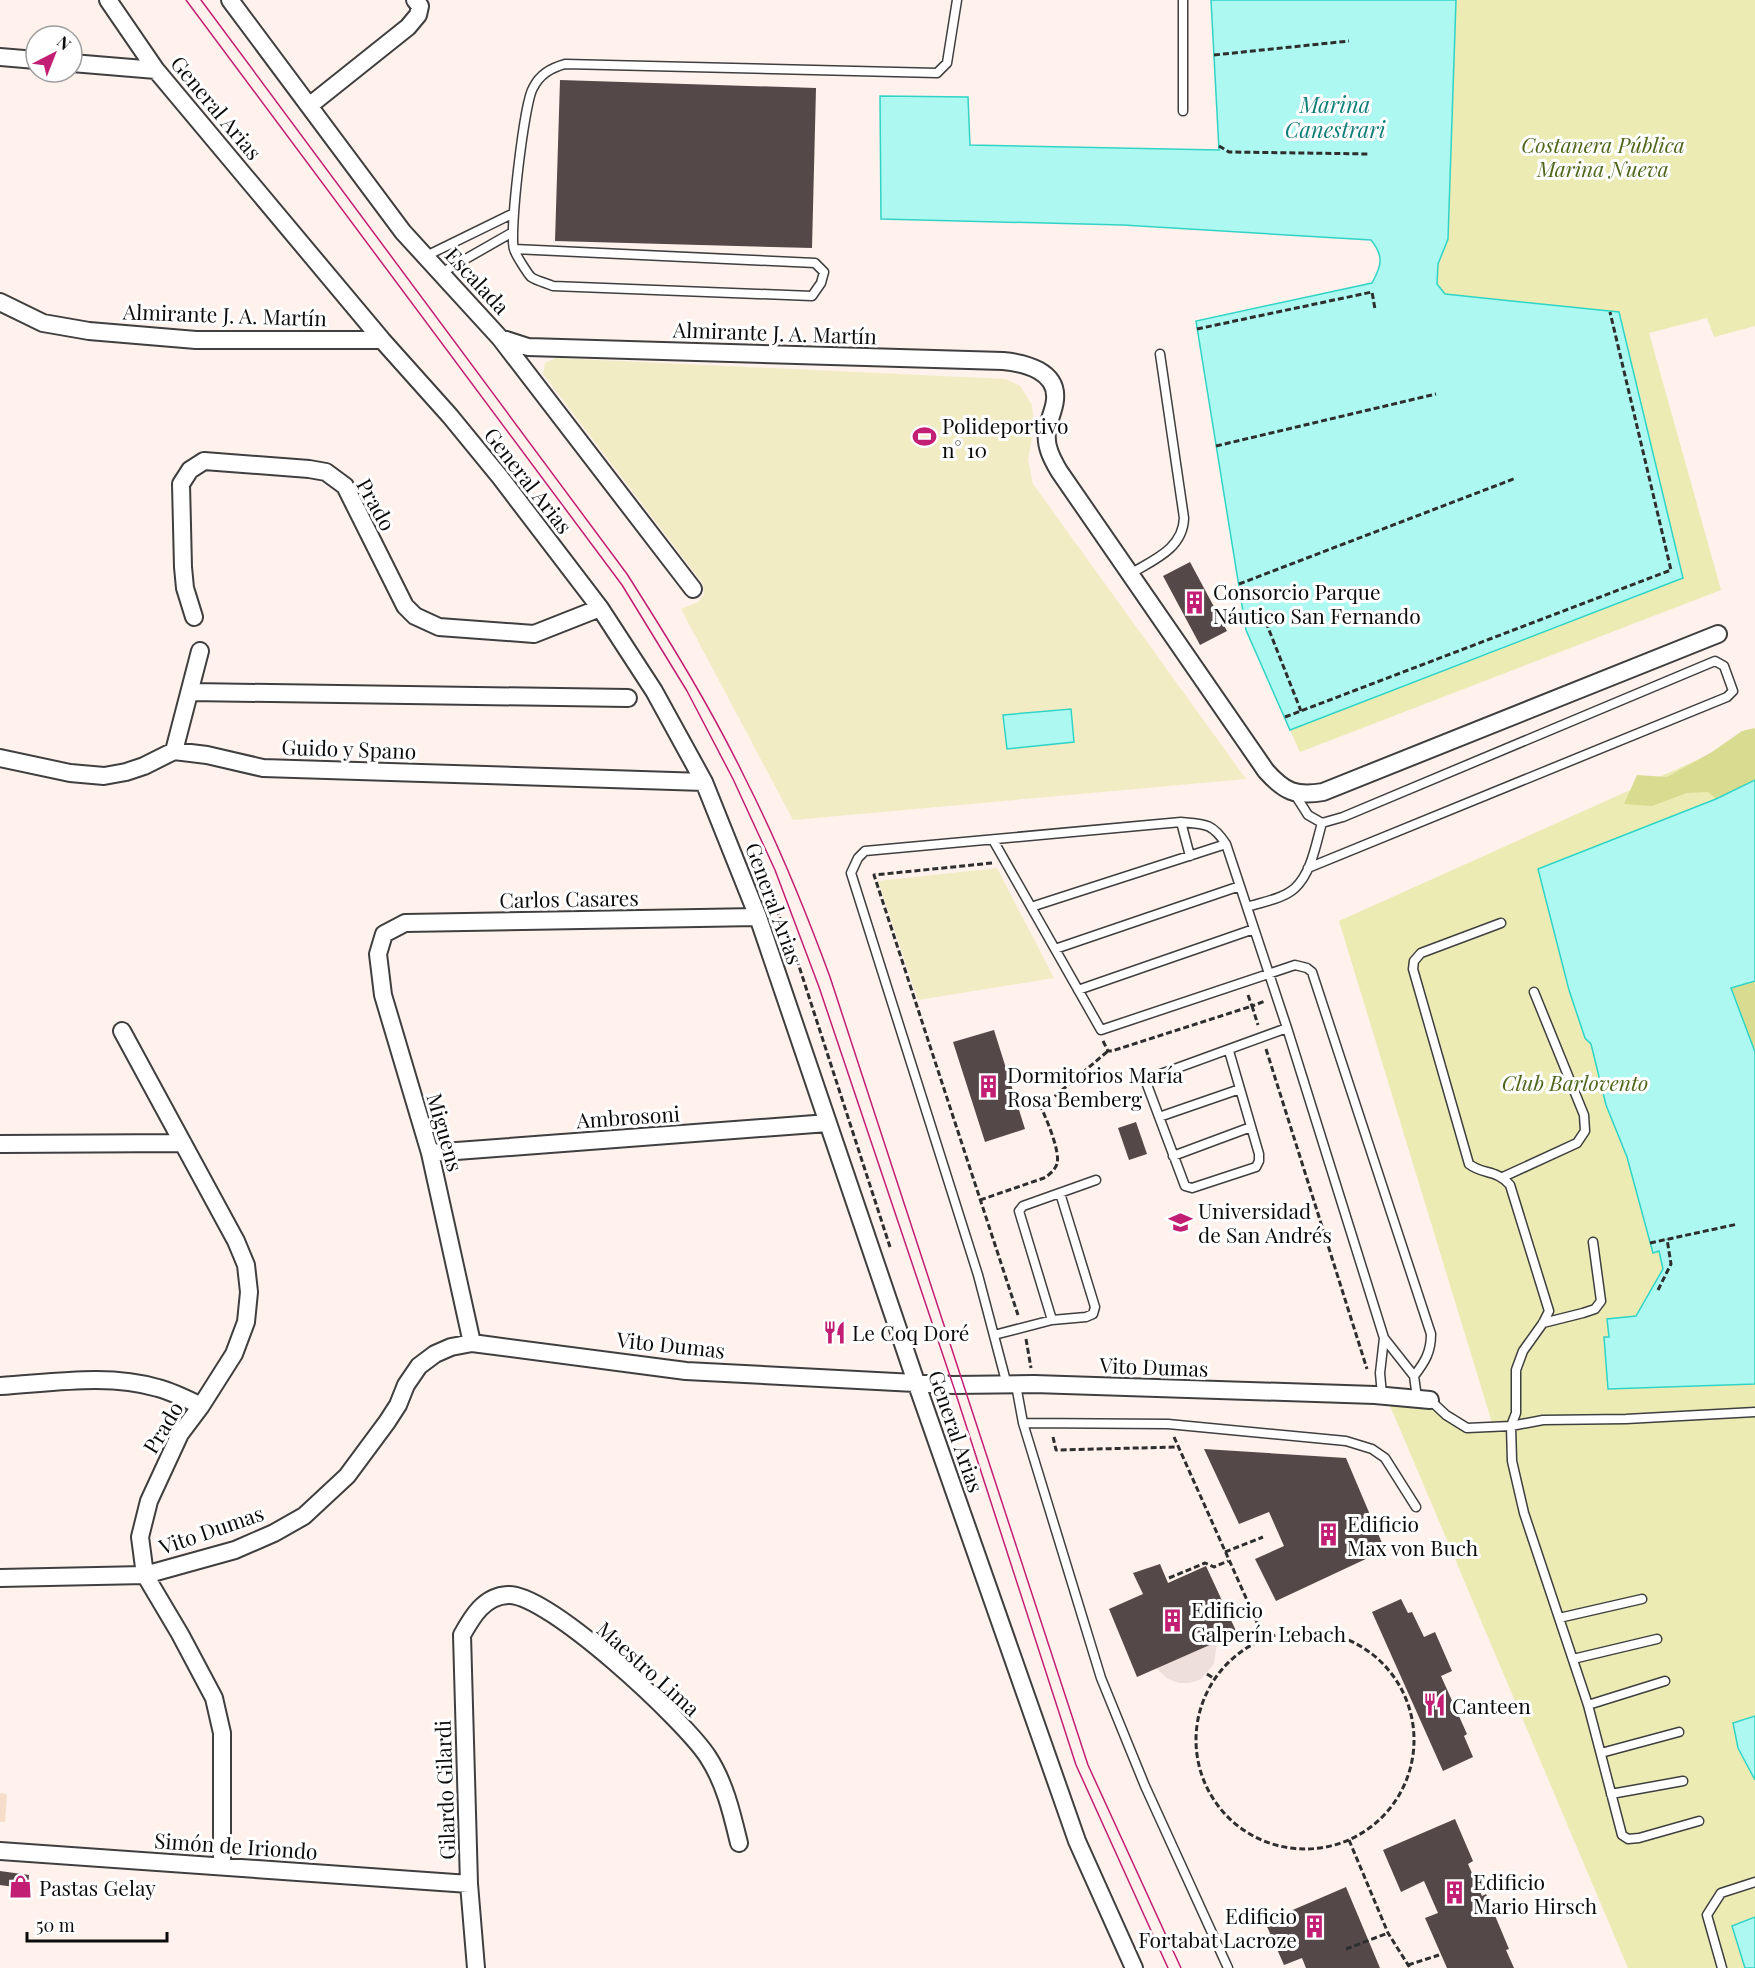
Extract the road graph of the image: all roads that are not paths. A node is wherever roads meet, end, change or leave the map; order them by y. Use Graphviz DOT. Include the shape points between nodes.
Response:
graph roads {
  1 [pos="108,0"];
  2 [pos="230,0"];
  3 [pos="957,0"];
  4 [pos="1183,0"];
  5 [pos="418,2"];
  6 [pos="0,57"];
  7 [pos="24,59"];
  8 [pos="84,64"];
  9 [pos="156,70"];
  10 [pos="309,106"];
  11 [pos="1183,111"];
  12 [pos="514,213"];
  13 [pos="513,232"];
  14 [pos="514,249"];
  15 [pos="426,256"];
  16 [pos="441,273"];
  17 [pos="0,302"];
  18 [pos="500,338"];
  19 [pos="382,340"];
  20 [pos="1160,354"];
  21 [pos="1130,574"];
  22 [pos="693,589"];
  23 [pos="600,608"];
  24 [pos="194,617"];
  25 [pos="1718,634"];
  26 [pos="200,651"];
  27 [pos="191,692"];
  28 [pos="628,698"];
  29 [pos="174,751"];
  30 [pos="0,758"];
  31 [pos="704,782"];
  32 [pos="1294,793"];
  33 [pos="1181,822"];
  34 [pos="1322,823"];
  35 [pos="993,840"];
  36 [pos="1226,844"];
  37 [pos="1190,856"];
  38 [pos="1308,868"];
  39 [pos="1240,886"];
  40 [pos="1247,907"];
  41 [pos="1031,908"];
  42 [pos="758,917"];
  43 [pos="1501,923"];
  44 [pos="1254,928"];
  45 [pos="384,934"];
  46 [pos="1055,949"];
  47 [pos="1269,973"];
  48 [pos="1078,990"];
  49 [pos="1534,992"];
  50 [pos="1287,1028"];
  51 [pos="122,1031"];
  52 [pos="1229,1051"];
  53 [pos="1240,1089"];
  54 [pos="1159,1118"];
  55 [pos="828,1123"];
  56 [pos="1251,1127"];
  57 [pos="183,1143"];
  58 [pos="0,1144"];
  59 [pos="430,1154"];
  60 [pos="1173,1156"];
  61 [pos="1503,1177"];
  62 [pos="1096,1180"];
  63 [pos="1060,1193"];
  64 [pos="1593,1242"];
  65 [pos="1052,1320"];
  66 [pos="1543,1323"];
  67 [pos="994,1335"];
  68 [pos="1384,1338"];
  69 [pos="472,1343"];
  70 [pos="1414,1376"];
  71 [pos="916,1382"];
  72 [pos="1012,1385"];
  73 [pos="0,1386"];
  74 [pos="1379,1395"];
  75 [pos="1424,1399"];
  76 [pos="201,1406"];
  77 [pos="1755,1412"];
  78 [pos="1023,1424"];
  79 [pos="1511,1426"];
  80 [pos="1416,1507"];
  81 [pos="145,1575"];
  82 [pos="0,1578"];
  83 [pos="1642,1599"];
  84 [pos="475,1613"];
  85 [pos="1558,1618"];
  86 [pos="1658,1639"];
  87 [pos="1573,1659"];
  88 [pos="1665,1682"];
  89 [pos="1588,1705"];
  90 [pos="1679,1732"];
  91 [pos="1600,1753"];
  92 [pos="1683,1781"];
  93 [pos="1611,1794"];
  94 [pos="1699,1821"];
  95 [pos="738,1844"];
  96 [pos="0,1851"];
  97 [pos="222,1866"];
  98 [pos="1755,1882"];
  99 [pos="469,1884"];
  100 [pos="476,1968"];
  101 [pos="1134,1968"];
  102 [pos="1228,1968"];
  103 [pos="1722,1968"];
  1 -- 9 [label="street, General Arias"];
  2 -- 10 [label="street, Escalada"];
  3 -- 12 [label="lane" via="947,63 938,73 565,64 548,69 532,88 526,110"];
  4 -- 11 [label="lane"];
  5 -- 10 [label="street" via="418,15 408,27"];
  6 -- 7 [label="street"];
  8 -- 9 [label="street"];
  9 -- 19 [label="street, General Arias"];
  10 -- 15 [label="street, Escalada" via="403,232"];
  12 -- 13 [label="lane"];
  12 -- 15 [label="lane"];
  13 -- 14 [label="lane"];
  13 -- 16 [label="lane"];
  14 -- 14 [label="lane" via="531,277 553,286 813,296 824,272 815,263"];
  15 -- 16 [label="street, Escalada"];
  16 -- 18 [label="street, Escalada"];
  17 -- 19 [label="street, Almirante J. A. Martín" via="43,323 89,331 196,340"];
  18 -- 21 [label="street, Almirante J. A. Martín" via="528,347 1020,362 1047,376 1054,386 1056,400 1047,432 1051,457"];
  18 -- 22 [label="street, Escalada"];
  19 -- 23 [label="street, General Arias" via="486,460"];
  20 -- 21 [label="lane" via="1184,528 1172,548"];
  21 -- 32 [label="street" via="1266,771 1278,785"];
  23 -- 24 [label="street, Prado" via="534,634 439,627 415,616 405,606 345,486 326,472 204,461 190,470 181,484 185,588"];
  23 -- 31 [label="street, General Arias" via="654,691"];
  25 -- 32 [label="street" via="1323,792"];
  26 -- 27 [label="street"];
  27 -- 28 [label="street"];
  27 -- 29 [label="street"];
  29 -- 30 [label="street" via="135,769 104,776"];
  29 -- 31 [label="street, Guido y Spano" via="263,768"];
  31 -- 42 [label="street, General Arias"];
  32 -- 34 [label="lane" via="1308,815"];
  33 -- 35 [label="lane"];
  33 -- 36 [label="lane" via="1208,824"];
  33 -- 37 [label="lane"];
  34 -- 38 [label="lane"];
  34 -- 38 [label="lane" via="1715,661 1724,666 1733,691 1727,697"];
  35 -- 41 [label="lane"];
  35 -- 67 [label="lane" via="865,851 851,873"];
  36 -- 37 [label="lane"];
  36 -- 39 [label="lane"];
  37 -- 41 [label="lane"];
  38 -- 40 [label="lane" via="1296,887"];
  39 -- 40 [label="lane"];
  39 -- 46 [label="lane"];
  40 -- 44 [label="lane"];
  41 -- 46 [label="lane"];
  42 -- 45 [label="street, Carlos Casares" via="405,923"];
  42 -- 55 [label="street, General Arias"];
  43 -- 61 [label="lane" via="1421,953 1413,969 1468,1164"];
  44 -- 47 [label="lane"];
  44 -- 48 [label="lane"];
  45 -- 59 [label="street, Miguens" via="378,954 383,995"];
  46 -- 48 [label="lane"];
  47 -- 48 [label="lane" via="1101,1030"];
  47 -- 50 [label="lane"];
  47 -- 70 [label="lane" via="1295,965 1312,972 1431,1334 1426,1361"];
  49 -- 61 [label="lane" via="1584,1114 1586,1131 1577,1143"];
  50 -- 52 [label="lane"];
  50 -- 68 [label="lane"];
  51 -- 57 [label="street, Prado"];
  52 -- 53 [label="lane"];
  52 -- 54 [label="lane" via="1148,1079"];
  53 -- 54 [label="lane"];
  53 -- 56 [label="lane"];
  54 -- 60 [label="lane"];
  55 -- 59 [label="street, Ambrosoni"];
  55 -- 71 [label="street, General Arias"];
  56 -- 60 [label="lane"];
  56 -- 60 [label="lane" via="1259,1154 1256,1167 1192,1188 1185,1186"];
  57 -- 58 [label="street"];
  57 -- 76 [label="street, Prado" via="236,1241 246,1265 249,1292 246,1322 234,1354"];
  59 -- 69 [label="street, Miguens"];
  61 -- 66 [label="lane" via="1510,1185 1549,1311"];
  62 -- 63 [label="lane"];
  63 -- 65 [label="lane" via="1019,1210"];
  63 -- 65 [label="lane" via="1095,1307 1093,1314 1086,1317"];
  64 -- 66 [label="lane" via="1601,1301 1595,1309"];
  65 -- 67 [label="lane"];
  66 -- 79 [label="lane" via="1522,1351 1516,1370 1516,1413"];
  67 -- 72 [label="lane"];
  68 -- 70 [label="lane"];
  68 -- 74 [label="lane"];
  69 -- 71 [label="street, Vito Dumas" via="686,1371"];
  69 -- 81 [label="street, Vito Dumas" via="451,1347 419,1366 367,1451 347,1476 304,1516 235,1550"];
  70 -- 75 [label="lane"];
  71 -- 72 [label="street, Vito Dumas"];
  71 -- 101 [label="street, General Arias" via="1077,1841"];
  72 -- 74 [label="street, Vito Dumas"];
  72 -- 78 [label="lane"];
  73 -- 76 [label="street" via="128,1382 158,1388"];
  74 -- 75 [label="street, Vito Dumas"];
  75 -- 79 [label="lane" via="1467,1428"];
  76 -- 81 [label="street, Prado" via="180,1434 149,1501 140,1537"];
  77 -- 79 [label="lane" via="1543,1420"];
  78 -- 80 [label="lane" via="1168,1424 1346,1441 1372,1449 1385,1458"];
  78 -- 102 [label="lane" via="1101,1678 1145,1786"];
  79 -- 85 [label="lane" via="1512,1461 1524,1513"];
  81 -- 82 [label="street, Vito Dumas"];
  81 -- 97 [label="street, Prado" via="214,1698 222,1733"];
  83 -- 85 [label="lane"];
  84 -- 95 [label="street, Maestro Lima" via="490,1600 507,1595 525,1598 609,1657 669,1712 708,1758 732,1812"];
  84 -- 99 [label="street, Gilardo Gilardi" via="462,1635"];
  85 -- 87 [label="lane"];
  86 -- 87 [label="lane"];
  87 -- 89 [label="lane"];
  88 -- 89 [label="lane"];
  89 -- 91 [label="lane"];
  90 -- 91 [label="lane"];
  91 -- 93 [label="lane"];
  92 -- 93 [label="lane"];
  93 -- 94 [label="lane" via="1623,1835 1628,1839"];
  96 -- 97 [label="street, Simón de Iriondo"];
  97 -- 99 [label="street, Simón de Iriondo"];
  98 -- 103 [label="lane" via="1721,1893 1707,1915"];
  99 -- 100 [label="street, Gilardo Gilardi"];
}
